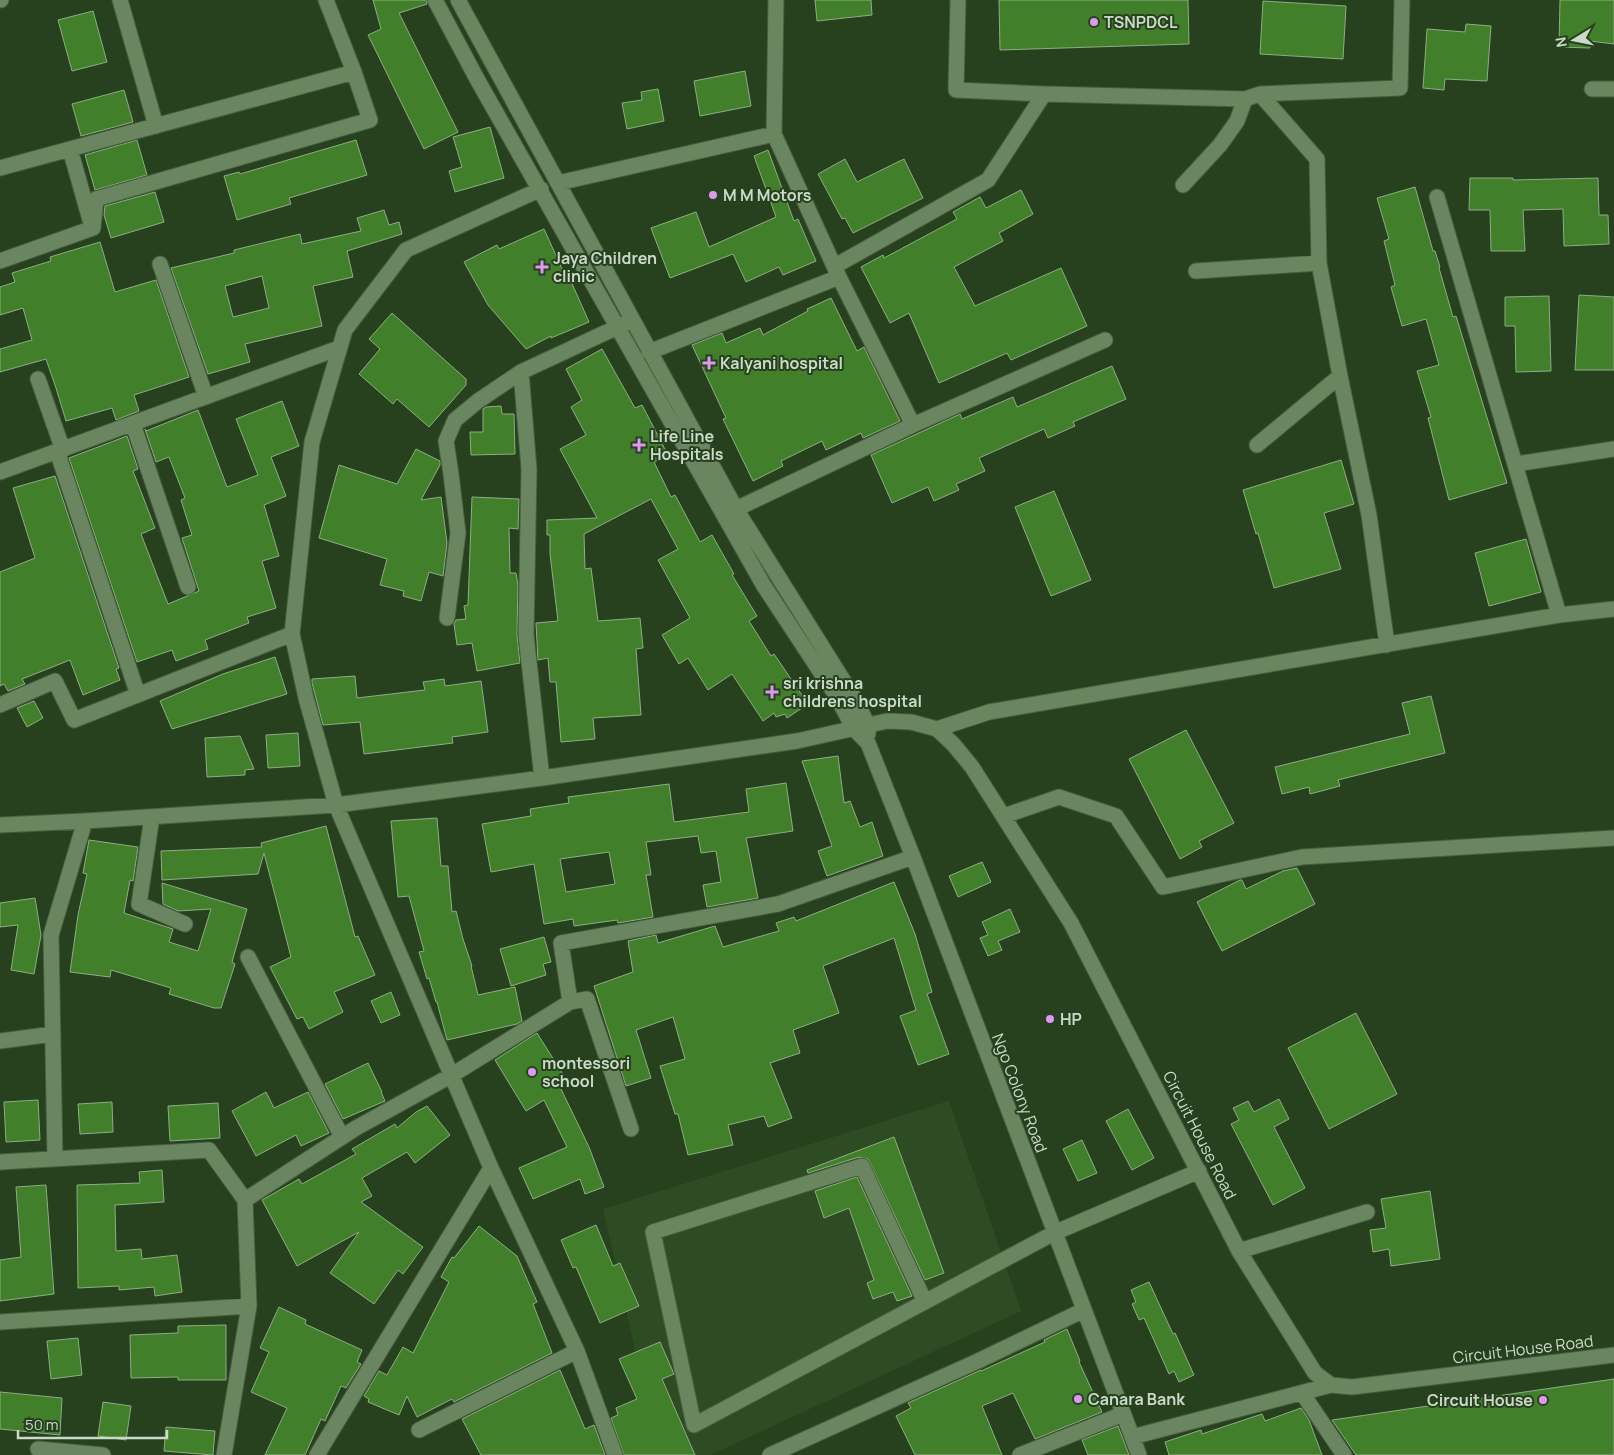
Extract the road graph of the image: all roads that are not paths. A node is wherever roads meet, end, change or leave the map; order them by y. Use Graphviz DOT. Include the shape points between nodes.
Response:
graph roads {
  1 [pos="122,0"];
  2 [pos="326,0"];
  3 [pos="435,0"];
  4 [pos="458,0"];
  5 [pos="776,0"];
  6 [pos="958,0"];
  7 [pos="1402,0"];
  8 [pos="354,72"];
  9 [pos="1592,88"];
  10 [pos="1614,89"];
  11 [pos="1044,94"];
  12 [pos="1260,94"];
  13 [pos="1245,99"];
  14 [pos="156,126"];
  15 [pos="774,134"];
  16 [pos="70,149"];
  17 [pos="0,168"];
  18 [pos="558,183"];
  19 [pos="1183,185"];
  20 [pos="541,189"];
  21 [pos="1437,197"];
  22 [pos="93,228"];
  23 [pos="0,261"];
  24 [pos="1319,263"];
  25 [pos="160,264"];
  26 [pos="1196,271"];
  27 [pos="837,272"];
  28 [pos="632,320"];
  29 [pos="617,328"];
  30 [pos="1106,340"];
  31 [pos="339,348"];
  32 [pos="649,352"];
  33 [pos="521,372"];
  34 [pos="1340,376"];
  35 [pos="38,379"];
  36 [pos="206,397"];
  37 [pos="133,424"];
  38 [pos="913,424"];
  39 [pos="1257,445"];
  40 [pos="1614,449"];
  41 [pos="60,450"];
  42 [pos="1516,464"];
  43 [pos="0,472"];
  44 [pos="736,509"];
  45 [pos="188,587"];
  46 [pos="1614,609"];
  47 [pos="1559,615"];
  48 [pos="447,618"];
  49 [pos="292,634"];
  50 [pos="1387,645"];
  51 [pos="138,695"];
  52 [pos="0,705"];
  53 [pos="868,725"];
  54 [pos="854,729"];
  55 [pos="937,729"];
  56 [pos="868,743"];
  57 [pos="542,778"];
  58 [pos="336,805"];
  59 [pos="1004,816"];
  60 [pos="152,817"];
  61 [pos="85,821"];
  62 [pos="0,824"];
  63 [pos="1614,838"];
  64 [pos="913,858"];
  65 [pos="184,924"];
  66 [pos="248,957"];
  67 [pos="570,1002"];
  68 [pos="53,1034"];
  69 [pos="0,1041"];
  70 [pos="452,1075"];
  71 [pos="631,1128"];
  72 [pos="342,1137"];
  73 [pos="55,1159"];
  74 [pos="0,1162"];
  75 [pos="491,1168"];
  76 [pos="1199,1171"];
  77 [pos="245,1200"];
  78 [pos="1367,1212"];
  79 [pos="1054,1233"];
  80 [pos="1239,1251"];
  81 [pos="925,1302"];
  82 [pos="249,1306"];
  83 [pos="1084,1310"];
  84 [pos="0,1322"];
  85 [pos="577,1351"];
  86 [pos="1614,1355"];
  87 [pos="1331,1385"];
  88 [pos="1302,1393"];
  89 [pos="1123,1414"];
  90 [pos="419,1430"];
  91 [pos="1132,1438"];
  92 [pos="38,1449"];
  93 [pos="103,1455"];
  94 [pos="224,1455"];
  95 [pos="316,1455"];
  96 [pos="615,1455"];
  97 [pos="770,1455"];
  98 [pos="1020,1455"];
  99 [pos="1139,1455"];
  100 [pos="1344,1455"];
  1 -- 14 [label="street"];
  2 -- 8 [label="street"];
  3 -- 20 [label="street"];
  4 -- 18 [label="street"];
  5 -- 15 [label="street"];
  6 -- 11 [label="street" via="956,90"];
  7 -- 12 [label="street" via="1400,88"];
  8 -- 14 [label="street"];
  8 -- 22 [label="street" via="370,120 96,199"];
  9 -- 10 [label="street"];
  11 -- 13 [label="street"];
  11 -- 27 [label="street" via="988,180"];
  12 -- 13 [label="street"];
  12 -- 24 [label="street" via="1317,159"];
  13 -- 19 [label="street" via="1237,121 1220,145"];
  14 -- 16 [label="street"];
  15 -- 18 [label="street"];
  15 -- 27 [label="street"];
  16 -- 17 [label="street"];
  16 -- 22 [label="street"];
  18 -- 28 [label="street"];
  20 -- 29 [label="street"];
  20 -- 31 [label="street" via="406,250 345,330"];
  21 -- 42 [label="street"];
  22 -- 23 [label="street"];
  24 -- 26 [label="street"];
  24 -- 34 [label="street"];
  25 -- 36 [label="street"];
  27 -- 32 [label="street"];
  27 -- 38 [label="street"];
  28 -- 29 [label="street"];
  28 -- 32 [label="street"];
  29 -- 33 [label="street"];
  29 -- 54 [label="street" via="764,586 837,697"];
  30 -- 38 [label="street"];
  31 -- 36 [label="street"];
  31 -- 49 [label="street" via="312,442"];
  32 -- 44 [label="street"];
  33 -- 48 [label="street" via="455,420 446,441 458,533"];
  33 -- 57 [label="street" via="529,469 526,635"];
  34 -- 39 [label="street"];
  34 -- 50 [label="street" via="1369,515"];
  35 -- 41 [label="street"];
  36 -- 37 [label="street"];
  37 -- 41 [label="street"];
  37 -- 45 [label="street"];
  38 -- 44 [label="street"];
  40 -- 42 [label="street"];
  41 -- 43 [label="street"];
  41 -- 51 [label="street"];
  42 -- 47 [label="street"];
  44 -- 53 [label="street" via="836,667"];
  46 -- 47 [label="street"];
  47 -- 50 [label="street"];
  49 -- 51 [label="street"];
  49 -- 58 [label="street"];
  50 -- 55 [label="street" via="989,712"];
  51 -- 52 [label="street" via="74,720 55,681"];
  53 -- 54 [label="street"];
  53 -- 55 [label="street" via="900,720"];
  53 -- 56 [label="street"];
  54 -- 56 [label="street"];
  54 -- 57 [label="street" via="797,742"];
  55 -- 59 [label="street, Circuit House Road" via="972,767"];
  56 -- 64 [label="street, Ngo Colony Road"];
  57 -- 58 [label="street"];
  58 -- 60 [label="street"];
  58 -- 70 [label="street"];
  59 -- 63 [label="street" via="1059,797 1116,816 1163,887 1302,857"];
  59 -- 76 [label="street, Circuit House Road" via="1071,923"];
  60 -- 61 [label="street"];
  60 -- 65 [label="street" via="139,904"];
  61 -- 62 [label="street"];
  61 -- 68 [label="street" via="51,935"];
  64 -- 67 [label="street" via="778,904 561,943"];
  64 -- 79 [label="street, Ngo Colony Road"];
  66 -- 72 [label="street"];
  67 -- 70 [label="street"];
  67 -- 71 [label="street" via="587,999"];
  68 -- 69 [label="street"];
  68 -- 73 [label="street"];
  70 -- 72 [label="street"];
  70 -- 75 [label="street"];
  72 -- 77 [label="street"];
  73 -- 74 [label="street"];
  73 -- 77 [label="street" via="209,1150"];
  75 -- 85 [label="street"];
  75 -- 95 [label="street"];
  76 -- 79 [label="street"];
  76 -- 80 [label="street, Circuit House Road"];
  77 -- 82 [label="street"];
  78 -- 80 [label="street"];
  79 -- 81 [label="street"];
  79 -- 83 [label="street, Ngo Colony Road"];
  80 -- 87 [label="street, Circuit House Road" via="1315,1373"];
  81 -- 81 [label="street" via="694,1425 653,1232 862,1166"];
  82 -- 84 [label="street"];
  82 -- 94 [label="street"];
  83 -- 89 [label="street, Ngo Colony Road"];
  83 -- 97 [label="street"];
  85 -- 90 [label="street"];
  85 -- 96 [label="street"];
  86 -- 87 [label="street, Circuit House Road" via="1352,1387"];
  87 -- 88 [label="street"];
  88 -- 91 [label="street"];
  88 -- 100 [label="street"];
  89 -- 91 [label="street, Ngo Colony Road"];
  89 -- 98 [label="street"];
  91 -- 99 [label="street, Ngo Colony Road"];
  92 -- 93 [label="street"];
}
